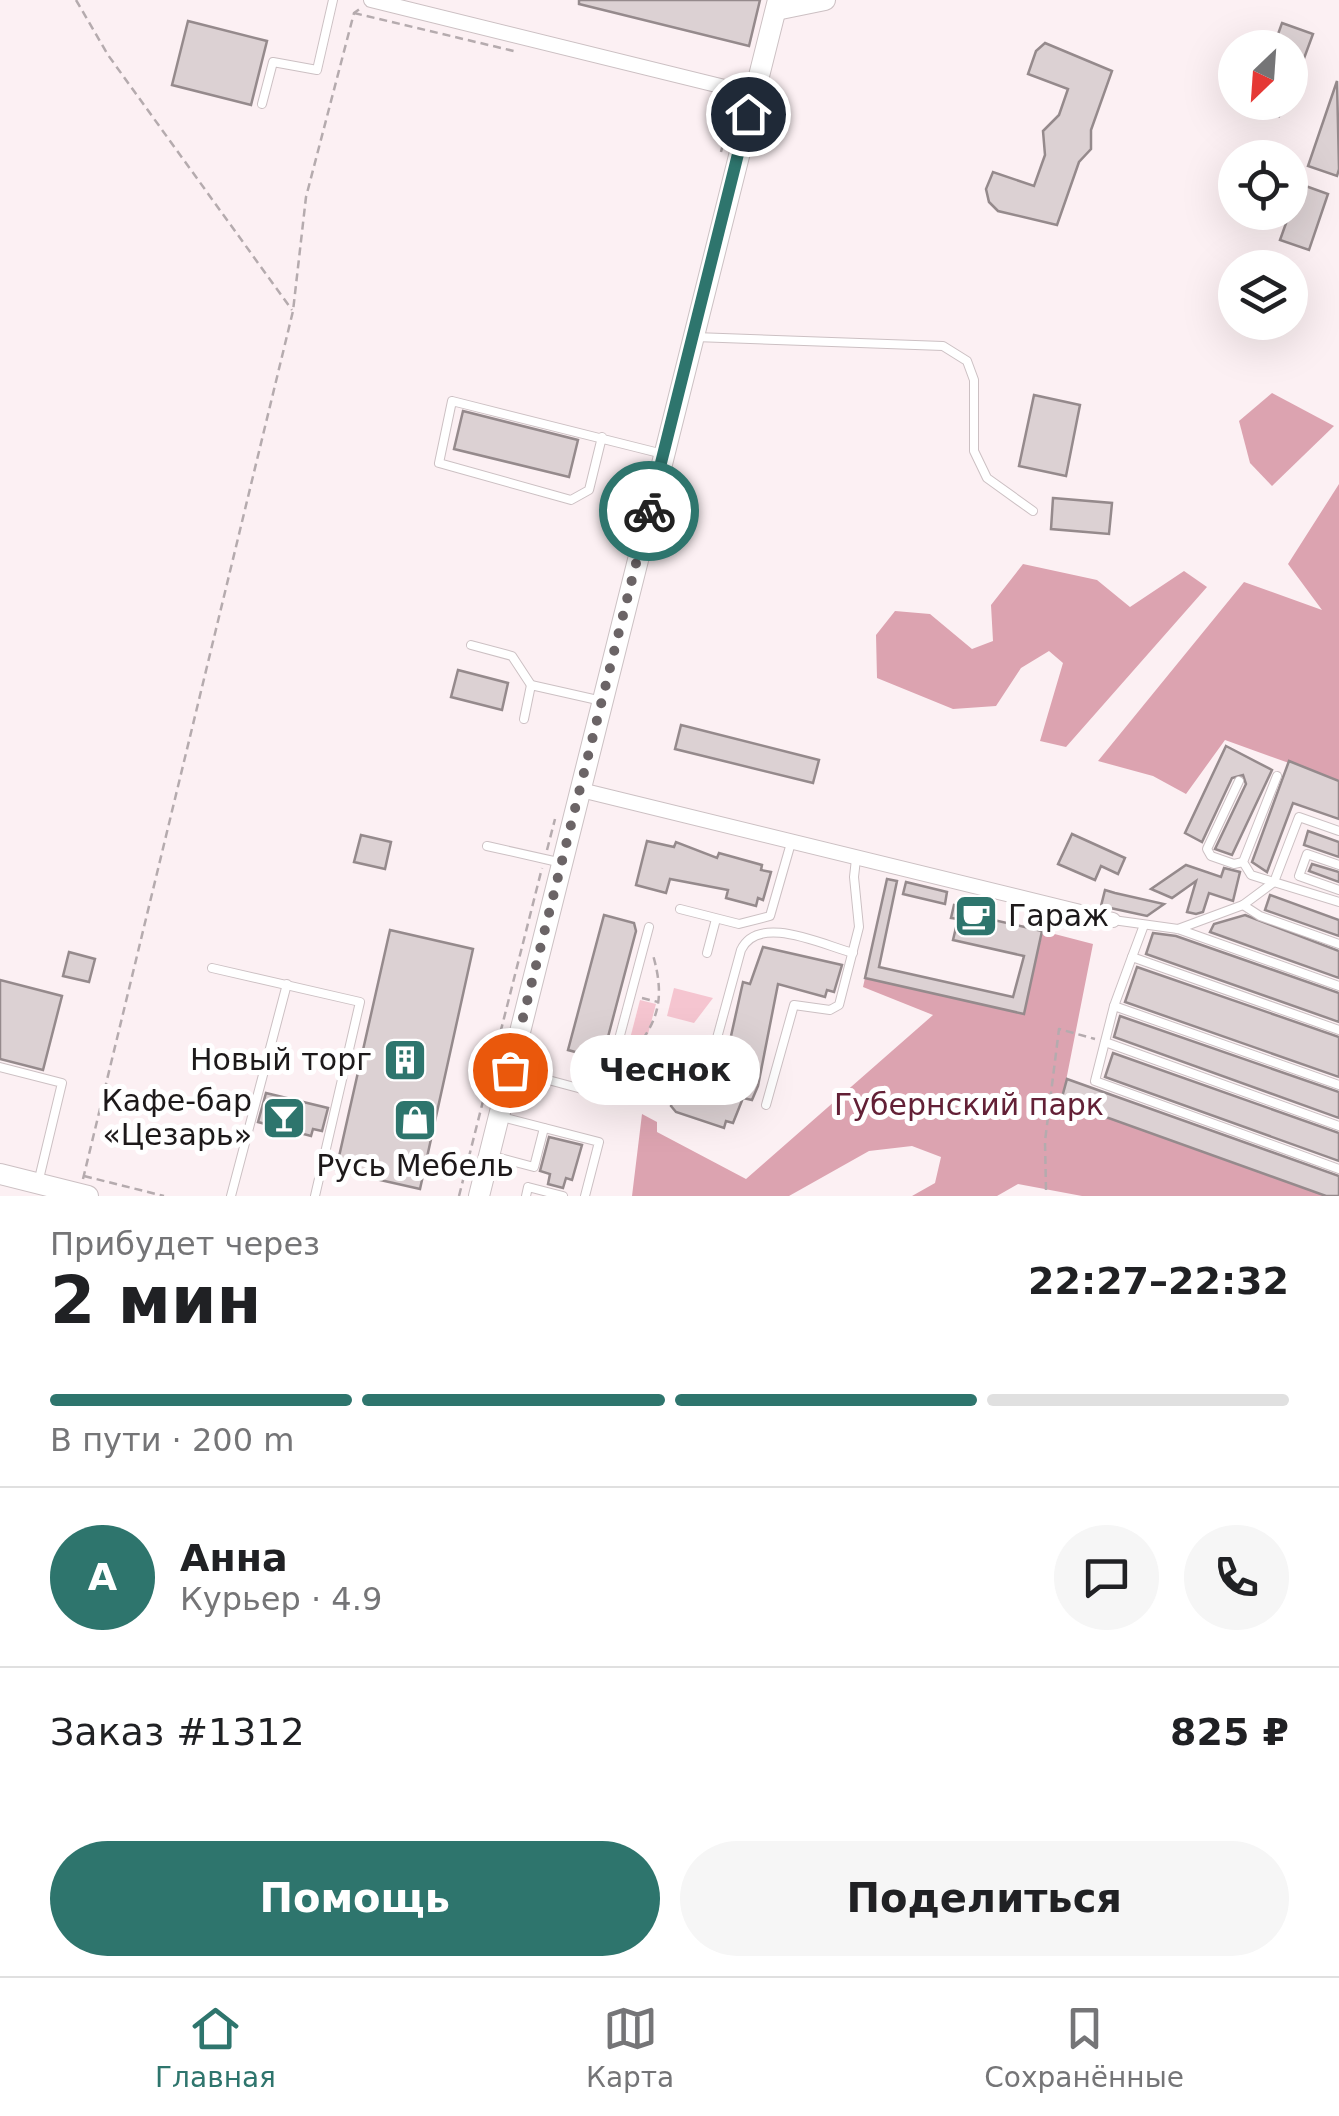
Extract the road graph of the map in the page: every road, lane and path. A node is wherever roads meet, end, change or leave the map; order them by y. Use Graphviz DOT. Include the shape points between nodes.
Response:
graph roads {
  1 [pos="76,0"];
  2 [pos="333,0"];
  3 [pos="369,0"];
  4 [pos="825,0"];
  5 [pos="777,5"];
  6 [pos="753,94"];
  7 [pos="262,104"];
  8 [pos="293,311"];
  9 [pos="695,337"];
  10 [pos="602,437"];
  11 [pos="663,454"];
  12 [pos="1032,511"];
  13 [pos="471,644"];
  14 [pos="532,685"];
  15 [pos="602,701"];
  16 [pos="524,719"];
  17 [pos="1277,776"];
  18 [pos="1239,782"];
  19 [pos="581,790"];
  20 [pos="1339,830"];
  21 [pos="791,843"];
  22 [pos="486,846"];
  23 [pos="856,860"];
  24 [pos="563,862"];
  25 [pos="1243,862"];
  26 [pos="1339,866"];
  27 [pos="1274,882"];
  28 [pos="1339,890"];
  29 [pos="1339,902"];
  30 [pos="1242,905"];
  31 [pos="680,909"];
  32 [pos="716,919"];
  33 [pos="1113,920"];
  34 [pos="1144,924"];
  35 [pos="648,927"];
  36 [pos="1178,928"];
  37 [pos="1339,944"];
  38 [pos="642,952"];
  39 [pos="707,953"];
  40 [pos="853,953"];
  41 [pos="1132,957"];
  42 [pos="212,968"];
  43 [pos="287,984"];
  44 [pos="1339,986"];
  45 [pos="630,995"];
  46 [pos="658,1002"];
  47 [pos="1114,1006"];
  48 [pos="1339,1030"];
  49 [pos="1105,1042"];
  50 [pos="614,1058"];
  51 [pos="0,1068"];
  52 [pos="510,1070"];
  53 [pos="708,1071"];
  54 [pos="1339,1085"];
  55 [pos="766,1105"];
  56 [pos="499,1117"];
  57 [pos="1339,1126"];
  58 [pos="544,1128"];
  59 [pos="489,1155"];
  60 [pos="1339,1168"];
  61 [pos="0,1174"];
  62 [pos="38,1183"];
  63 [pos="84,1189"];
  64 [pos="1046,1190"];
  65 [pos="527,1192"];
  66 [pos="164,1196"];
  67 [pos="231,1196"];
  68 [pos="315,1196"];
  69 [pos="479,1196"];
  70 [pos="538,1196"];
  71 [pos="563,1196"];
  72 [pos="585,1196"];
  1 -- 8 [label="path" via="108,55"];
  2 -- 7 [label="lane" via="317,70 273,62"];
  3 -- 6 [label="street"];
  3 -- 8 [label="path" via="354,13 306,197"];
  4 -- 5 [label="street"];
  5 -- 6 [label="street"];
  6 -- 9 [label="street"];
  8 -- 63 [label="path"];
  9 -- 11 [label="street"];
  9 -- 12 [label="lane" via="942,346 967,361 974,380 974,451 987,478"];
  10 -- 10 [label="lane" via="452,401 439,464 571,500 589,490"];
  10 -- 11 [label="lane"];
  11 -- 15 [label="street"];
  13 -- 14 [label="lane" via="512,656"];
  14 -- 15 [label="lane"];
  14 -- 16 [label="lane"];
  15 -- 19 [label="street"];
  17 -- 25 [label="lane"];
  18 -- 25 [label="lane" via="1207,849 1211,856"];
  19 -- 21 [label="street"];
  19 -- 24 [label="street"];
  20 -- 27 [label="lane" via="1299,816"];
  21 -- 23 [label="street"];
  21 -- 32 [label="lane" via="772,914 739,924"];
  22 -- 24 [label="lane"];
  23 -- 33 [label="street"];
  23 -- 40 [label="lane" via="859,927"];
  24 -- 52 [label="street"];
  25 -- 27 [label="lane" via="1250,875"];
  26 -- 28 [label="lane" via="1306,854 1299,876"];
  27 -- 29 [label="lane"];
  27 -- 30 [label="lane"];
  30 -- 36 [label="lane"];
  30 -- 37 [label="lane"];
  31 -- 32 [label="lane"];
  32 -- 39 [label="lane"];
  33 -- 34 [label="lane"];
  34 -- 36 [label="lane"];
  34 -- 41 [label="lane"];
  35 -- 38 [label="lane"];
  36 -- 44 [label="lane"];
  38 -- 45 [label="lane"];
  38 -- 46 [label="path" via="654,955"];
  40 -- 53 [label="lane" via="768,931 748,938"];
  40 -- 55 [label="lane" via="838,1008 792,1008"];
  41 -- 47 [label="lane"];
  41 -- 48 [label="lane"];
  42 -- 43 [label="lane"];
  43 -- 67 [label="lane"];
  43 -- 68 [label="lane" via="360,1002"];
  45 -- 46 [label="path"];
  45 -- 50 [label="lane"];
  46 -- 50 [label="path" via="650,1034 624,1061"];
  47 -- 49 [label="lane"];
  47 -- 54 [label="lane"];
  49 -- 57 [label="lane"];
  49 -- 60 [label="lane" via="1095,1081"];
  49 -- 64 [label="path" via="1060,1029 1044,1141"];
  50 -- 52 [label="lane" via="604,1094"];
  51 -- 62 [label="lane" via="62,1083"];
  52 -- 56 [label="street"];
  56 -- 58 [label="lane"];
  56 -- 59 [label="street"];
  58 -- 59 [label="lane" via="534,1167"];
  58 -- 72 [label="lane" via="599,1142"];
  59 -- 69 [label="street"];
  61 -- 62 [label="street"];
  62 -- 63 [label="street"];
  63 -- 66 [label="path"];
  65 -- 70 [label="lane"];
  65 -- 71 [label="lane"];
}
